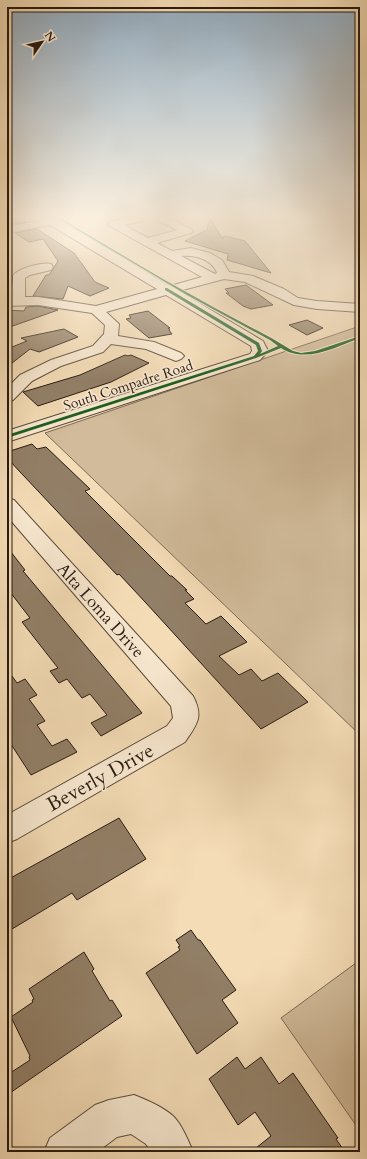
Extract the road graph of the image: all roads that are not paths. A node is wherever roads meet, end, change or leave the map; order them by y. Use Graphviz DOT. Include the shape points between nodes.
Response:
graph roads {
  1 [pos="26,272"];
  2 [pos="138,272"];
  3 [pos="210,272"];
  4 [pos="219,276"];
  5 [pos="168,290"];
  6 [pos="12,301"];
  7 [pos="360,308"];
  8 [pos="96,310"];
  9 [pos="108,339"];
  10 [pos="176,356"];
  11 [pos="7,397"];
  12 [pos="7,437"];
  13 [pos="7,504"];
  14 [pos="186,719"];
  15 [pos="7,830"];
  16 [pos="64,1152"];
  17 [pos="172,1152"];
  1 -- 6 [label="street" via="20,276"];
  2 -- 5 [label="street"];
  3 -- 4 [label="street"];
  4 -- 5 [label="street"];
  4 -- 7 [label="street" via="248,279 294,301"];
  5 -- 8 [label="street"];
  5 -- 12 [label="street, South Compadre Road" via="258,344 260,351 256,357"];
  6 -- 8 [label="street" via="45,302"];
  8 -- 9 [label="street" via="112,324"];
  9 -- 10 [label="street" via="149,345"];
  9 -- 11 [label="street" via="98,349 56,363 26,378"];
  13 -- 14 [label="street, Alta Loma Drive" via="184,703"];
  14 -- 15 [label="street, Beverly Drive" via="176,734"];
  16 -- 17 [label="street" via="109,1119 134,1114 160,1130"];
}
